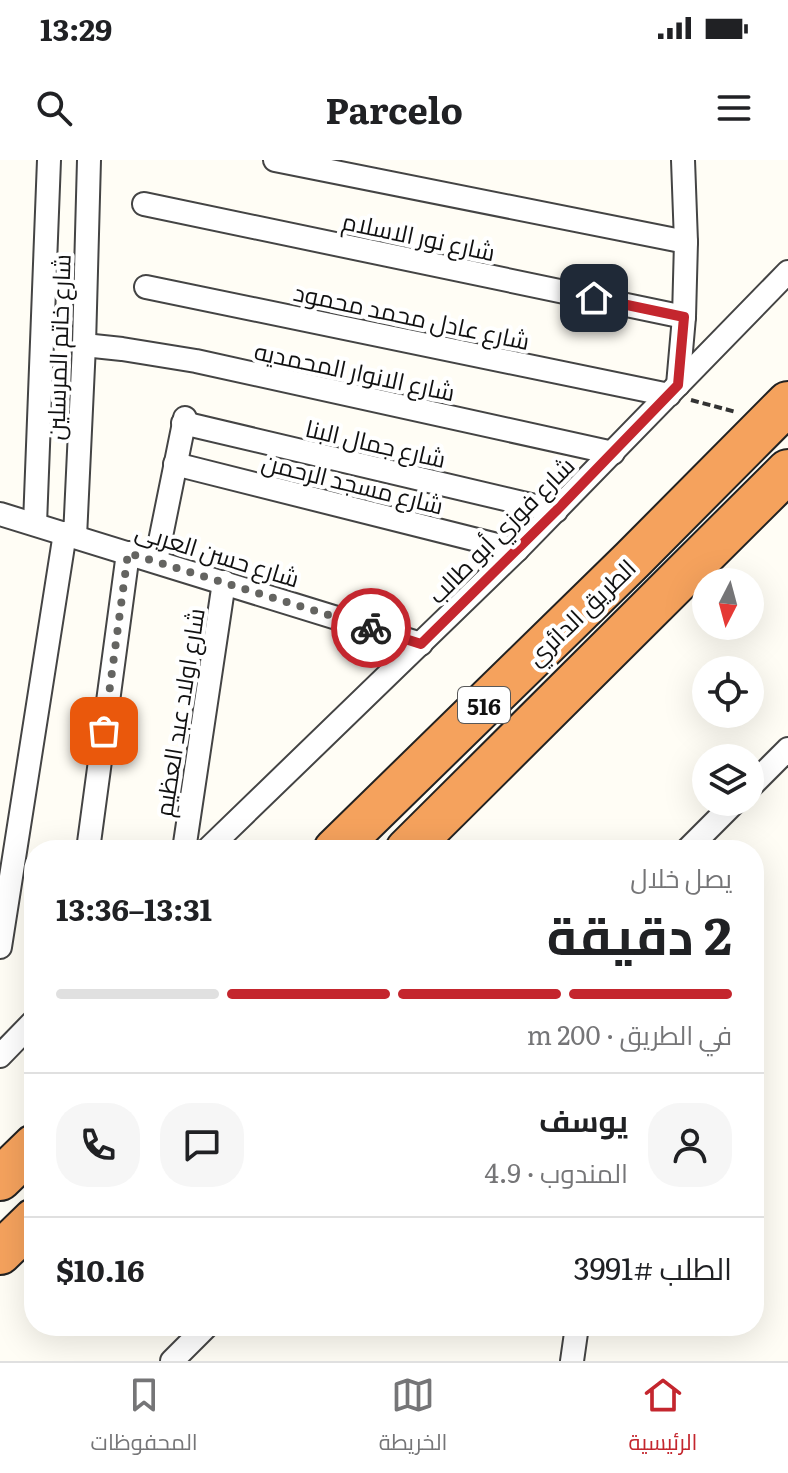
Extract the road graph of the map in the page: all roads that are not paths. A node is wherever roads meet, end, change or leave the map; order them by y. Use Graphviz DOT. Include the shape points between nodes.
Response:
graph roads {
  1 [pos="49,160"];
  2 [pos="89,160"];
  3 [pos="275,160"];
  4 [pos="682,160"];
  5 [pos="144,204"];
  6 [pos="686,242"];
  7 [pos="788,272"];
  8 [pos="146,287"];
  9 [pos="684,317"];
  10 [pos="84,345"];
  11 [pos="680,393"];
  12 [pos="779,412"];
  13 [pos="613,453"];
  14 [pos="175,464"];
  15 [pos="788,471"];
  16 [pos="556,511"];
  17 [pos="0,514"];
  18 [pos="35,524"];
  19 [pos="70,535"];
  20 [pos="517,550"];
  21 [pos="128,553"];
  22 [pos="156,561"];
  23 [pos="224,582"];
  24 [pos="421,644"];
  25 [pos="788,749"];
  26 [pos="764,773"];
  27 [pos="721,816"];
  28 [pos="89,840"];
  29 [pos="185,840"];
  30 [pos="217,840"];
  31 [pos="345,840"];
  32 [pos="417,840"];
  33 [pos="697,840"];
  34 [pos="0,947"];
  35 [pos="24,1031"];
  36 [pos="0,1056"];
  37 [pos="24,1156"];
  38 [pos="0,1179"];
  39 [pos="24,1230"];
  40 [pos="0,1253"];
  41 [pos="197,1336"];
  42 [pos="576,1336"];
  43 [pos="172,1361"];
  44 [pos="572,1361"];
  1 -- 18 [label="street"];
  2 -- 10 [label="street, شارع خاتم المرسلين"];
  3 -- 6 [label="street"];
  4 -- 6 [label="street"];
  5 -- 9 [label="street, شارع نور الاسلام"];
  6 -- 9 [label="street"];
  7 -- 11 [label="street, شارع فوزي أبو طالب"];
  8 -- 11 [label="street, شارع عادل محمد محمود"];
  9 -- 11 [label="street"];
  10 -- 13 [label="street, شارع الانوار المحمديه" via="196,361"];
  10 -- 19 [label="street, شارع خاتم المرسلين"];
  11 -- 13 [label="street, شارع فوزي أبو طالب"];
  12 -- 31 [label="highway, الطريق الدائري / 516"];
  13 -- 16 [label="street, شارع فوزي أبو طالب"];
  14 -- 16 [label="street, شارع جمال البنا" via="184,420"];
  14 -- 20 [label="street, شارع مسجد الرحمن"];
  14 -- 22 [label="street"];
  15 -- 32 [label="highway, الطريق الدائري / 516"];
  16 -- 20 [label="street, شارع فوزي أبو طالب"];
  17 -- 18 [label="street, شارع حسن العربى"];
  18 -- 19 [label="street, شارع حسن العربى"];
  19 -- 21 [label="street, شارع حسن العربى"];
  19 -- 34 [label="street, شارع خاتم المرسلين"];
  20 -- 24 [label="street, شارع فوزي أبو طالب"];
  21 -- 22 [label="street, شارع حسن العربى"];
  21 -- 28 [label="street"];
  22 -- 23 [label="street, شارع حسن العربى"];
  23 -- 24 [label="street, شارع حسن العربى"];
  23 -- 29 [label="street, شارع اولاد عبد العظيم"];
  24 -- 30 [label="street, شارع فوزي أبو طالب"];
  25 -- 26 [label="street"];
  27 -- 33 [label="street"];
  35 -- 36 [label="street"];
  37 -- 38 [label="highway"];
  39 -- 40 [label="highway"];
  41 -- 43 [label="street"];
  42 -- 44 [label="street"];
}
